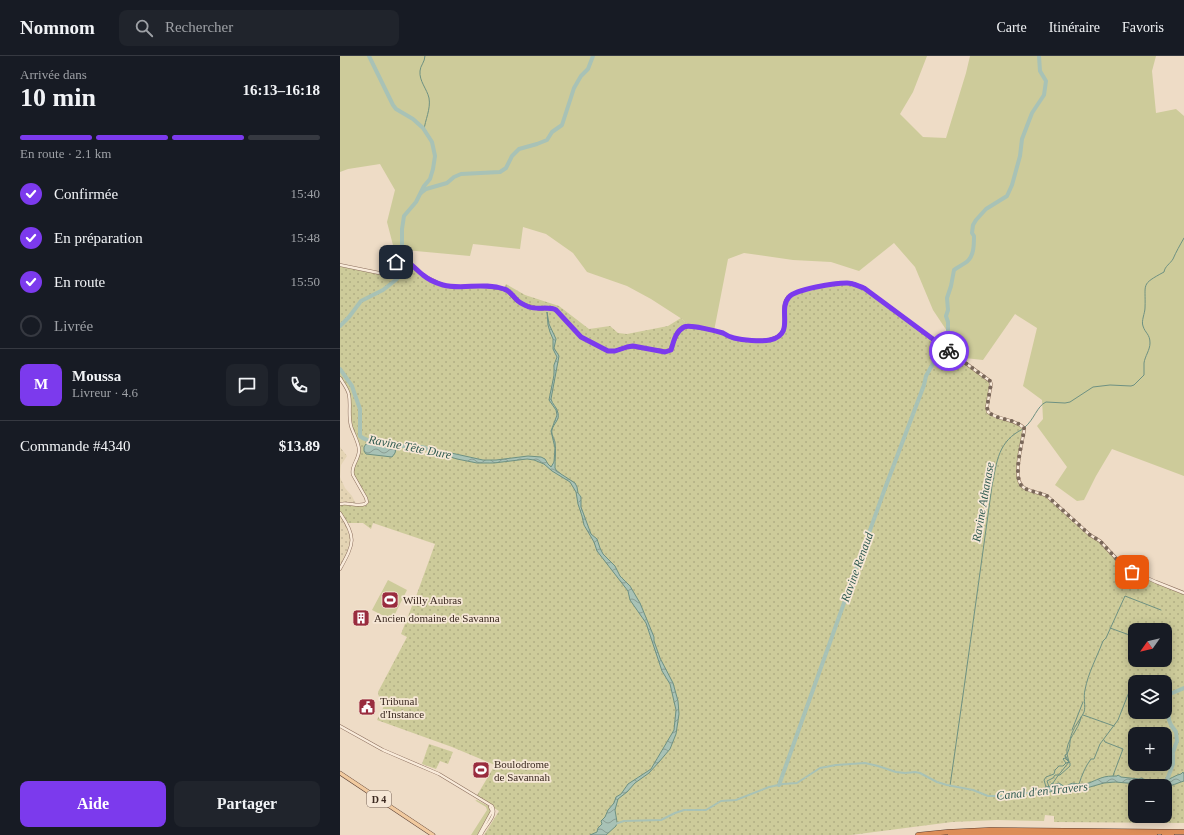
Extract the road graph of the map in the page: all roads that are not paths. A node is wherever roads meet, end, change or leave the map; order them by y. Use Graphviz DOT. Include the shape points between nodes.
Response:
graph roads {
  1 [pos="340,265"];
  2 [pos="340,378"];
  3 [pos="340,504"];
  4 [pos="340,513"];
  5 [pos="340,569"];
  6 [pos="1184,593"];
  7 [pos="340,726"];
  8 [pos="340,774"];
  9 [pos="1184,832"];
  10 [pos="432,835"];
  11 [pos="480,835"];
  12 [pos="918,835"];
  13 [pos="950,835"];
  14 [pos="1155,835"];
  15 [pos="1164,835"];
  16 [pos="1172,835"];
  1 -- 6 [label="street" via="384,274 402,259 424,276 443,285 504,289 525,305 556,310 581,337 608,351 633,346 669,351 676,334 689,326 734,338 771,340 782,332 785,325 784,305 794,293 830,284 856,284 990,381 988,412 1024,428 1017,470 1021,485 1047,496 1085,531 1100,541 1125,568"];
  2 -- 3 [label="street" via="349,394 351,426 359,448 352,472 367,502 360,505"];
  4 -- 5 [label="street" via="351,530 352,540"];
  7 -- 11 [label="street" via="383,750 439,774 492,806 494,812"];
  8 -- 10 [label="main road, D 4"];
  9 -- 12 [label="highway" via="990,830"];
  13 -- 14 [label="highway"];
  15 -- 16 [label="highway"];
}
